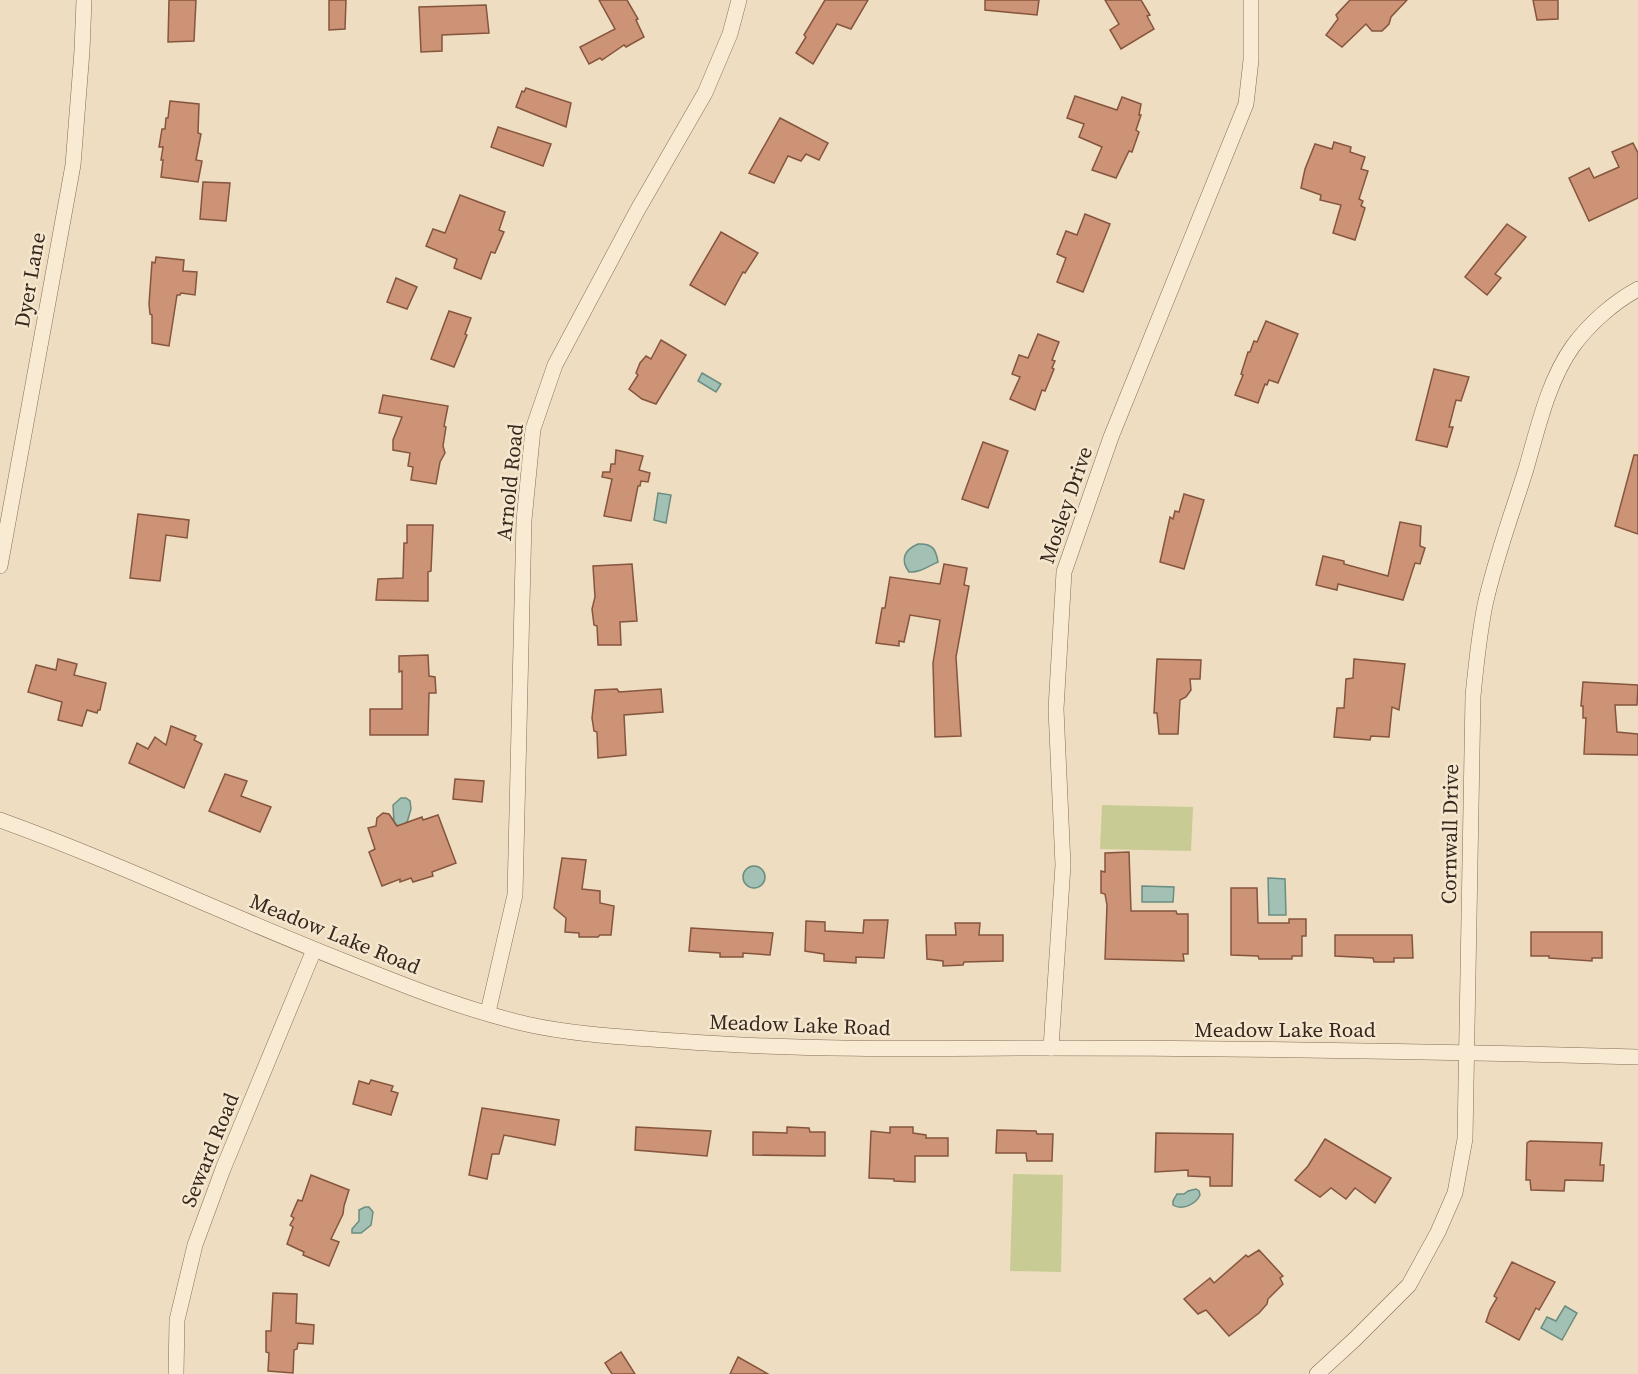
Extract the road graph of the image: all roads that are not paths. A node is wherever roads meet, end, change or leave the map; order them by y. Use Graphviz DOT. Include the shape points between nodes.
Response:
graph roads {
  1 [pos="84,0"];
  2 [pos="739,0"];
  3 [pos="1251,0"];
  4 [pos="1638,289"];
  5 [pos="0,566"];
  6 [pos="0,820"];
  7 [pos="314,950"];
  8 [pos="488,1012"];
  9 [pos="1051,1048"];
  10 [pos="1468,1052"];
  11 [pos="1638,1057"];
  12 [pos="176,1374"];
  13 [pos="1317,1374"];
  1 -- 5 [label="street, Dyer Lane" via="73,165"];
  2 -- 8 [label="street, Arnold Road" via="730,34 705,93 555,365 532,429 524,520 515,895"];
  3 -- 9 [label="street, Mosley Drive" via="1246,104 1111,437 1064,572 1056,709 1063,865"];
  4 -- 10 [label="street, Cornwall Drive" via="1622,297 1586,331 1561,366 1535,437 1485,604 1473,696"];
  6 -- 7 [label="street, Meadow Lake Road"];
  7 -- 8 [label="street, Meadow Lake Road" via="421,992"];
  7 -- 12 [label="street, Seward Road" via="195,1245 177,1320"];
  8 -- 9 [label="street, Meadow Lake Road" via="527,1024 611,1036 714,1044 859,1049"];
  9 -- 10 [label="street, Meadow Lake Road"];
  10 -- 11 [label="street, Meadow Lake Road"];
  10 -- 13 [label="street, Cornwall Drive" via="1465,1139 1455,1193 1438,1232 1409,1285"];
}
